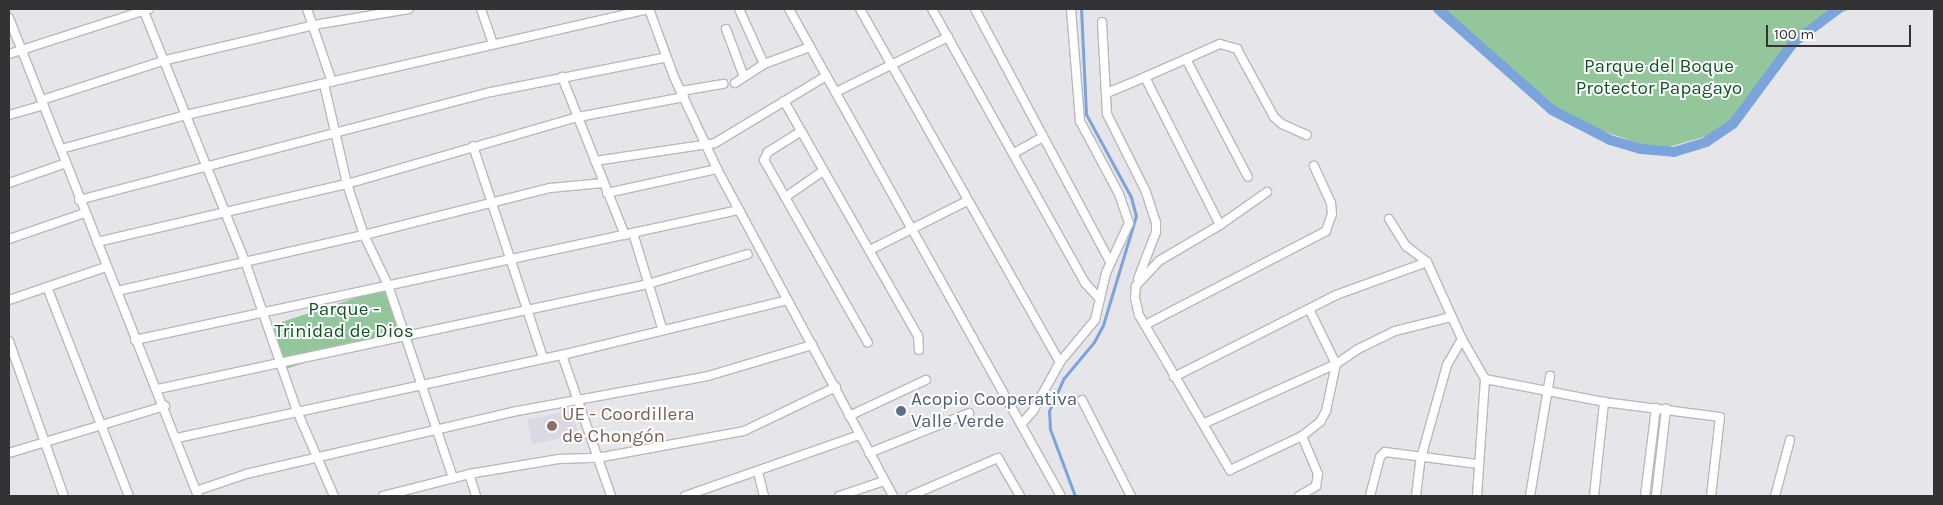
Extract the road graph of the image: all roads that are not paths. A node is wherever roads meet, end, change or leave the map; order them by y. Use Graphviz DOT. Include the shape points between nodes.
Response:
graph roads {
  1 [pos="145,9"];
  2 [pos="307,9"];
  3 [pos="409,9"];
  4 [pos="481,9"];
  5 [pos="648,9"];
  6 [pos="739,9"];
  7 [pos="789,9"];
  8 [pos="860,9"];
  9 [pos="932,9"];
  10 [pos="975,9"];
  11 [pos="1071,9"];
  12 [pos="9,18"];
  13 [pos="1102,22"];
  14 [pos="314,26"];
  15 [pos="726,29"];
  16 [pos="948,37"];
  17 [pos="492,44"];
  18 [pos="810,47"];
  19 [pos="22,49"];
  20 [pos="9,54"];
  21 [pos="667,57"];
  22 [pos="1186,59"];
  23 [pos="166,60"];
  24 [pos="764,64"];
  25 [pos="891,65"];
  26 [pos="826,76"];
  27 [pos="562,77"];
  28 [pos="744,77"];
  29 [pos="1145,77"];
  30 [pos="332,82"];
  31 [pos="735,83"];
  32 [pos="324,84"];
  33 [pos="723,84"];
  34 [pos="836,92"];
  35 [pos="1107,93"];
  36 [pos="683,94"];
  37 [pos="784,102"];
  38 [pos="43,103"];
  39 [pos="9,115"];
  40 [pos="186,115"];
  41 [pos="578,117"];
  42 [pos="800,132"];
  43 [pos="337,134"];
  44 [pos="1306,135"];
  45 [pos="1043,137"];
  46 [pos="708,145"];
  47 [pos="473,146"];
  48 [pos="61,149"];
  49 [pos="1014,153"];
  50 [pos="595,161"];
  51 [pos="66,163"];
  52 [pos="206,165"];
  53 [pos="1314,166"];
  54 [pos="717,169"];
  55 [pos="823,171"];
  56 [pos="1248,177"];
  57 [pos="9,183"];
  58 [pos="603,183"];
  59 [pos="347,184"];
  60 [pos="1267,192"];
  61 [pos="607,193"];
  62 [pos="786,196"];
  63 [pos="80,200"];
  64 [pos="967,201"];
  65 [pos="491,202"];
  66 [pos="739,210"];
  67 [pos="85,213"];
  68 [pos="226,213"];
  69 [pos="1389,219"];
  70 [pos="1220,225"];
  71 [pos="914,229"];
  72 [pos="629,234"];
  73 [pos="364,235"];
  74 [pos="9,239"];
  75 [pos="97,242"];
  76 [pos="870,250"];
  77 [pos="748,254"];
  78 [pos="511,259"];
  79 [pos="245,261"];
  80 [pos="1110,262"];
  81 [pos="1427,262"];
  82 [pos="106,267"];
  83 [pos="648,284"];
  84 [pos="388,285"];
  85 [pos="1136,286"];
  86 [pos="46,287"];
  87 [pos="117,291"];
  88 [pos="1100,299"];
  89 [pos="9,300"];
  90 [pos="787,300"];
  91 [pos="1309,309"];
  92 [pos="527,310"];
  93 [pos="264,311"];
  94 [pos="1452,317"];
  95 [pos="1145,325"];
  96 [pos="663,331"];
  97 [pos="406,336"];
  98 [pos="1462,339"];
  99 [pos="136,340"];
  100 [pos="9,341"];
  101 [pos="868,344"];
  102 [pos="812,345"];
  103 [pos="919,350"];
  104 [pos="562,355"];
  105 [pos="543,358"];
  106 [pos="282,362"];
  107 [pos="1060,362"];
  108 [pos="1336,364"];
  109 [pos="1550,376"];
  110 [pos="1174,377"];
  111 [pos="1485,379"];
  112 [pos="926,380"];
  113 [pos="423,383"];
  114 [pos="836,387"];
  115 [pos="158,389"];
  116 [pos="1547,390"];
  117 [pos="576,400"];
  118 [pos="1082,400"];
  119 [pos="1604,402"];
  120 [pos="165,406"];
  121 [pos="1656,408"];
  122 [pos="1666,409"];
  123 [pos="297,410"];
  124 [pos="969,413"];
  125 [pos="849,416"];
  126 [pos="1022,423"];
  127 [pos="1205,423"];
  128 [pos="101,424"];
  129 [pos="437,431"];
  130 [pos="859,435"];
  131 [pos="1302,436"];
  132 [pos="177,438"];
  133 [pos="1790,440"];
  134 [pos="46,442"];
  135 [pos="9,453"];
  136 [pos="869,453"];
  137 [pos="597,458"];
  138 [pos="1421,458"];
  139 [pos="318,459"];
  140 [pos="1478,464"];
  141 [pos="758,472"];
  142 [pos="468,474"];
  143 [pos="453,478"];
  144 [pos="884,481"];
  145 [pos="197,494"];
  146 [pos="64,496"];
  147 [pos="129,496"];
  148 [pos="334,496"];
  149 [pos="383,496"];
  150 [pos="476,496"];
  151 [pos="611,496"];
  152 [pos="685,496"];
  153 [pos="764,496"];
  154 [pos="839,496"];
  155 [pos="893,496"];
  156 [pos="910,496"];
  157 [pos="1020,496"];
  158 [pos="1061,496"];
  159 [pos="1131,496"];
  160 [pos="1299,496"];
  161 [pos="1370,496"];
  162 [pos="1416,496"];
  163 [pos="1477,496"];
  164 [pos="1530,496"];
  165 [pos="1594,496"];
  166 [pos="1645,496"];
  167 [pos="1656,496"];
  168 [pos="1710,496"];
  169 [pos="1775,496"];
  1 -- 19 [label="street"];
  1 -- 23 [label="street"];
  2 -- 14 [label="street"];
  3 -- 14 [label="street"];
  4 -- 17 [label="street"];
  5 -- 17 [label="street"];
  5 -- 21 [label="street"];
  6 -- 24 [label="street"];
  7 -- 18 [label="street"];
  8 -- 25 [label="street"];
  9 -- 16 [label="street"];
  10 -- 45 [label="street"];
  11 -- 80 [label="street" via="1080,121 1119,194 1129,223 1122,244"];
  12 -- 19 [label="street"];
  13 -- 35 [label="street"];
  14 -- 23 [label="street"];
  14 -- 30 [label="street"];
  15 -- 28 [label="street"];
  16 -- 25 [label="street"];
  16 -- 49 [label="street"];
  17 -- 30 [label="street"];
  18 -- 24 [label="street"];
  18 -- 26 [label="street"];
  19 -- 20 [label="street"];
  19 -- 38 [label="street"];
  21 -- 27 [label="street"];
  21 -- 36 [label="street"];
  22 -- 29 [label="street"];
  22 -- 44 [label="street" via="1220,44 1237,50 1274,117"];
  22 -- 56 [label="street"];
  23 -- 38 [label="street"];
  23 -- 40 [label="street"];
  24 -- 28 [label="street"];
  25 -- 34 [label="street"];
  25 -- 64 [label="street"];
  26 -- 34 [label="street"];
  26 -- 37 [label="street"];
  27 -- 41 [label="street"];
  27 -- 43 [label="street"];
  28 -- 31 [label="street"];
  29 -- 35 [label="street"];
  29 -- 70 [label="street"];
  30 -- 32 [label="street"];
  32 -- 40 [label="street"];
  32 -- 43 [label="street"];
  33 -- 36 [label="street"];
  34 -- 71 [label="street"];
  35 -- 85 [label="street" via="1110,120 1146,192 1156,222 1156,232"];
  36 -- 41 [label="street"];
  36 -- 46 [label="street"];
  37 -- 42 [label="street"];
  37 -- 46 [label="street"];
  38 -- 39 [label="street"];
  38 -- 48 [label="street"];
  40 -- 48 [label="street"];
  40 -- 52 [label="street"];
  41 -- 47 [label="street"];
  41 -- 50 [label="street"];
  42 -- 55 [label="street"];
  42 -- 62 [label="street" via="764,158"];
  43 -- 52 [label="street"];
  43 -- 59 [label="street"];
  45 -- 49 [label="street"];
  45 -- 80 [label="street"];
  46 -- 50 [label="street"];
  46 -- 54 [label="street"];
  47 -- 59 [label="street"];
  47 -- 65 [label="street"];
  48 -- 51 [label="street"];
  49 -- 88 [label="street" via="1085,283"];
  50 -- 58 [label="street"];
  51 -- 57 [label="street"];
  51 -- 63 [label="street"];
  52 -- 63 [label="street"];
  52 -- 68 [label="street"];
  53 -- 95 [label="street" via="1331,203 1332,214 1326,231"];
  54 -- 61 [label="street"];
  54 -- 66 [label="street"];
  55 -- 62 [label="street"];
  55 -- 76 [label="street"];
  58 -- 61 [label="street"];
  58 -- 65 [label="street" via="567,184"];
  59 -- 68 [label="street"];
  59 -- 73 [label="street"];
  60 -- 70 [label="street"];
  61 -- 72 [label="street"];
  62 -- 101 [label="street"];
  63 -- 67 [label="street"];
  64 -- 71 [label="street"];
  64 -- 107 [label="street"];
  65 -- 73 [label="street"];
  65 -- 78 [label="street"];
  66 -- 72 [label="street"];
  66 -- 90 [label="street"];
  67 -- 74 [label="street"];
  67 -- 75 [label="street"];
  68 -- 75 [label="street"];
  68 -- 79 [label="street"];
  69 -- 81 [label="street" via="1406,246"];
  70 -- 85 [label="street" via="1159,261"];
  71 -- 76 [label="street"];
  71 -- 126 [label="street"];
  72 -- 78 [label="street"];
  72 -- 83 [label="street"];
  73 -- 79 [label="street"];
  73 -- 84 [label="street"];
  75 -- 82 [label="street"];
  76 -- 103 [label="street" via="918,336"];
  77 -- 83 [label="street"];
  78 -- 84 [label="street"];
  78 -- 92 [label="street"];
  79 -- 87 [label="street"];
  79 -- 93 [label="street"];
  80 -- 88 [label="street"];
  81 -- 91 [label="street" via="1395,272"];
  81 -- 94 [label="street"];
  82 -- 86 [label="street"];
  82 -- 87 [label="street"];
  83 -- 92 [label="street"];
  83 -- 96 [label="street"];
  84 -- 93 [label="street"];
  84 -- 97 [label="street"];
  85 -- 95 [label="street" via="1136,307"];
  86 -- 89 [label="street"];
  86 -- 128 [label="street"];
  87 -- 99 [label="street"];
  88 -- 107 [label="street" via="1095,320"];
  90 -- 96 [label="street"];
  90 -- 102 [label="street"];
  91 -- 108 [label="street"];
  91 -- 110 [label="street"];
  92 -- 97 [label="street"];
  92 -- 105 [label="street"];
  93 -- 99 [label="street"];
  93 -- 106 [label="street"];
  94 -- 98 [label="street"];
  94 -- 108 [label="street" via="1395,331"];
  95 -- 110 [label="street"];
  96 -- 104 [label="street"];
  97 -- 106 [label="street"];
  97 -- 113 [label="street"];
  98 -- 111 [label="street"];
  98 -- 138 [label="street" via="1447,365"];
  99 -- 115 [label="street"];
  100 -- 134 [label="street"];
  102 -- 114 [label="street"];
  102 -- 117 [label="street" via="708,376"];
  104 -- 105 [label="street"];
  104 -- 117 [label="street"];
  105 -- 113 [label="street"];
  106 -- 115 [label="street"];
  106 -- 123 [label="street"];
  107 -- 126 [label="street" via="1034,411"];
  108 -- 127 [label="street"];
  108 -- 131 [label="street" via="1326,411 1320,422"];
  109 -- 116 [label="street"];
  110 -- 127 [label="street"];
  111 -- 116 [label="street"];
  111 -- 140 [label="street"];
  112 -- 125 [label="street"];
  113 -- 123 [label="street"];
  113 -- 129 [label="street"];
  114 -- 125 [label="street"];
  114 -- 137 [label="street" via="744,431"];
  115 -- 120 [label="street"];
  116 -- 119 [label="street"];
  116 -- 164 [label="street"];
  117 -- 129 [label="street"];
  117 -- 137 [label="street"];
  118 -- 159 [label="street"];
  119 -- 121 [label="street"];
  119 -- 165 [label="street"];
  120 -- 128 [label="street"];
  120 -- 132 [label="street"];
  121 -- 122 [label="street"];
  121 -- 166 [label="street"];
  122 -- 167 [label="street"];
  122 -- 168 [label="street" via="1720,417"];
  123 -- 132 [label="street"];
  123 -- 139 [label="street"];
  124 -- 136 [label="street"];
  125 -- 130 [label="street"];
  126 -- 158 [label="street"];
  127 -- 131 [label="street" via="1230,470"];
  128 -- 134 [label="street"];
  128 -- 147 [label="street"];
  129 -- 139 [label="street"];
  129 -- 143 [label="street"];
  130 -- 136 [label="street"];
  130 -- 141 [label="street"];
  131 -- 160 [label="street" via="1318,474 1316,486"];
  132 -- 145 [label="street"];
  133 -- 169 [label="street"];
  134 -- 135 [label="street"];
  134 -- 146 [label="street"];
  136 -- 144 [label="street"];
  137 -- 142 [label="street" via="559,459"];
  137 -- 151 [label="street"];
  138 -- 140 [label="street"];
  138 -- 161 [label="street" via="1382,454"];
  138 -- 162 [label="street"];
  139 -- 145 [label="street" via="236,476"];
  139 -- 148 [label="street"];
  140 -- 163 [label="street"];
  141 -- 152 [label="street"];
  141 -- 153 [label="street"];
  142 -- 143 [label="street"];
  142 -- 150 [label="street"];
  143 -- 149 [label="street"];
  144 -- 154 [label="street"];
  144 -- 155 [label="street"];
  156 -- 157 [label="street" via="998,458"];
}
